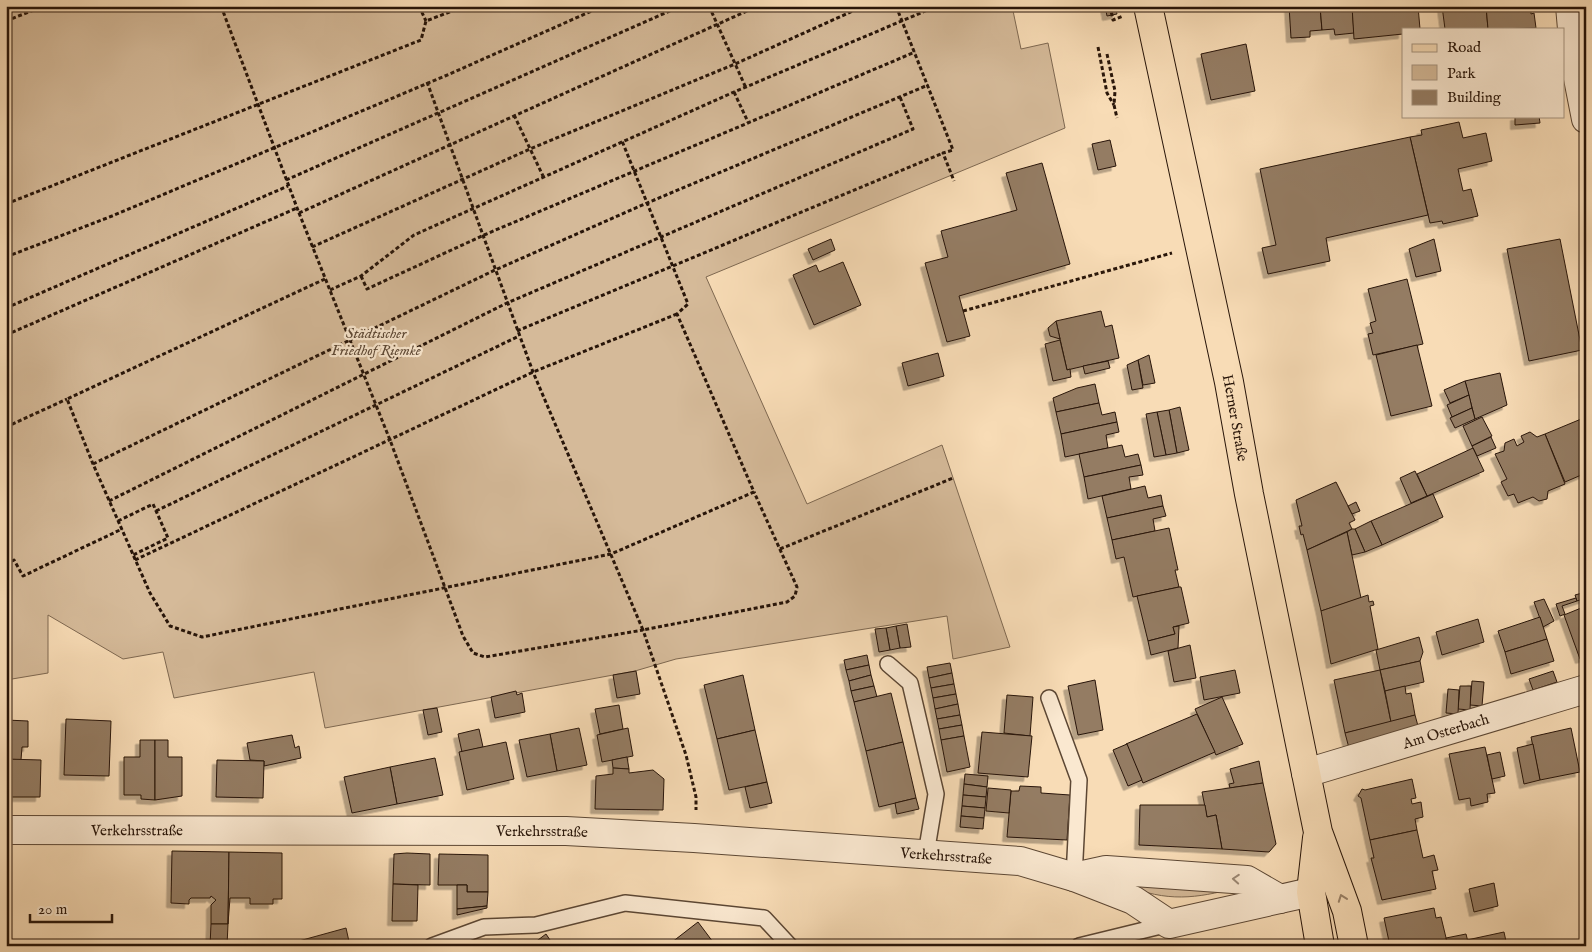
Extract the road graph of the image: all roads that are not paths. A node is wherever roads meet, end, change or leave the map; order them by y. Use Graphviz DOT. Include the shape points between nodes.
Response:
graph roads {
  1 [pos="1148,6"];
  2 [pos="1570,6"];
  3 [pos="1586,120"];
  4 [pos="888,664"];
  5 [pos="1586,689"];
  6 [pos="1050,698"];
  7 [pos="1306,774"];
  8 [pos="6,830"];
  9 [pos="1318,832"];
  10 [pos="926,854"];
  11 [pos="1074,877"];
  12 [pos="1311,892"];
  13 [pos="1280,899"];
  14 [pos="1169,924"];
  15 [pos="432,946"];
  16 [pos="790,946"];
  17 [pos="1079,946"];
  18 [pos="1320,946"];
  19 [pos="1343,946"];
  20 [pos="1354,946"];
  1 -- 7 [label="main road, Herner Straße"];
  2 -- 3 [label="street"];
  4 -- 10 [label="lane" via="910,683 936,794"];
  5 -- 7 [label="street, Am Osterbach"];
  6 -- 11 [label="lane" via="1079,780"];
  7 -- 9 [label="main road, Herner Straße"];
  8 -- 10 [label="street, Verkehrsstraße" via="566,832"];
  9 -- 12 [label="main road, Herner Straße"];
  20 -- 9 [label="main road, Herner Straße, one-way" via="1346,911"];
  10 -- 11 [label="street, Verkehrsstraße" via="1020,861"];
  13 -- 11 [label="street, Verkehrsstraße, one-way" via="1247,880 1106,870"];
  11 -- 14 [label="street, Verkehrsstraße" via="1133,900"];
  12 -- 13 [label="street"];
  12 -- 18 [label="main road, Herner Straße"];
  12 -- 19 [label="main road"];
  13 -- 14 [label="street"];
  14 -- 17 [label="lane"];
  15 -- 16 [label="lane" via="484,927 536,925 625,903 764,918"];
}
